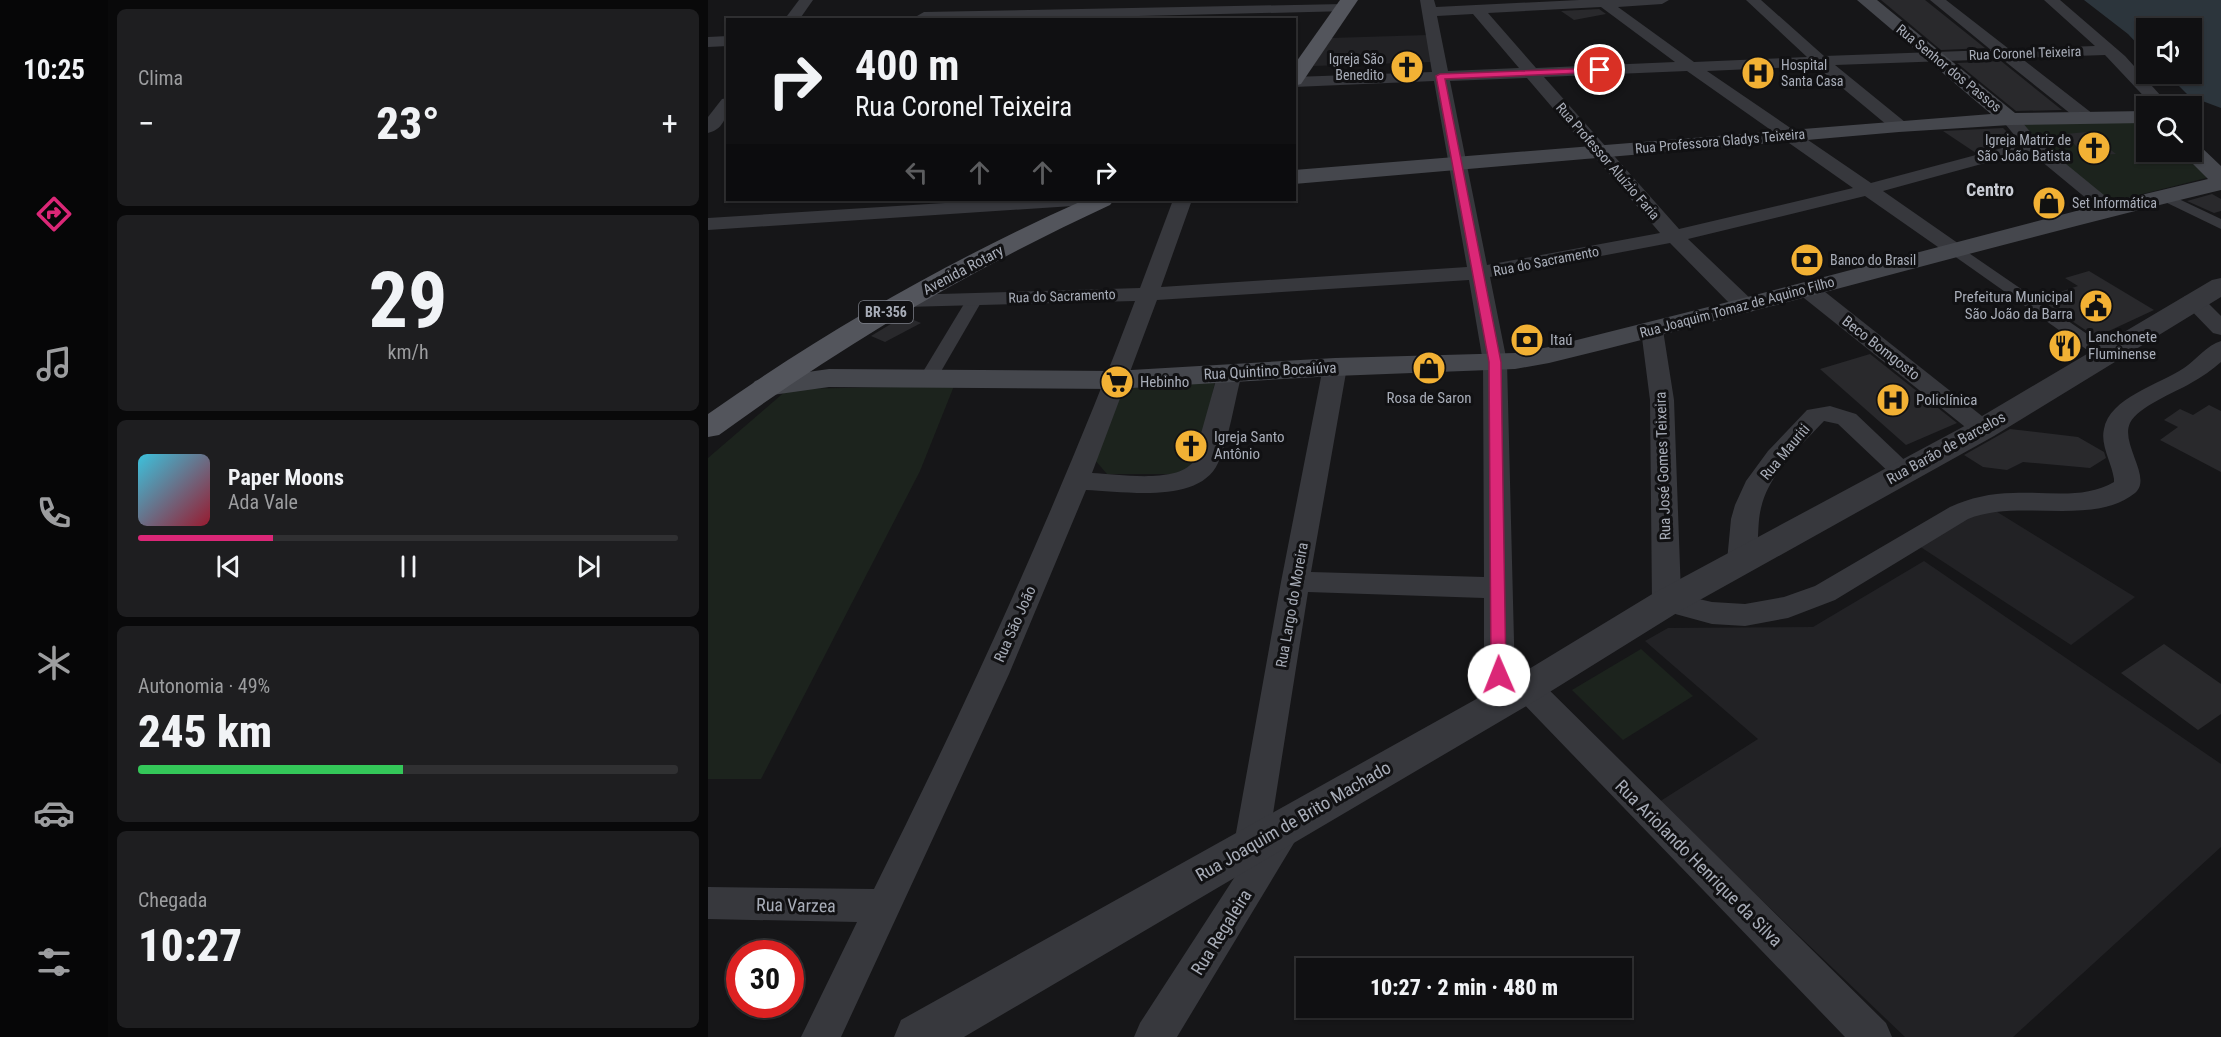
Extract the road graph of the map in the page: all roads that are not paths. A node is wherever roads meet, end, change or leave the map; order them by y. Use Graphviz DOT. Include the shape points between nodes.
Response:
graph roads {
  1 [pos="806,0"];
  2 [pos="937,0"];
  3 [pos="1014,0"];
  4 [pos="1662,0"];
  5 [pos="1753,0"];
  6 [pos="1866,0"];
  7 [pos="1937,0"];
  8 [pos="2050,0"];
  9 [pos="1601,1"];
  10 [pos="972,2"];
  11 [pos="1347,4"];
  12 [pos="1429,6"];
  13 [pos="1478,10"];
  14 [pos="792,18"];
  15 [pos="923,18"];
  16 [pos="726,41"];
  17 [pos="709,42"];
  18 [pos="2109,50"];
  19 [pos="2007,54"];
  20 [pos="1935,57"];
  21 [pos="1821,62"];
  22 [pos="1691,67"];
  23 [pos="1533,73"];
  24 [pos="1440,76"];
  25 [pos="1296,78"];
  26 [pos="2153,96"];
  27 [pos="726,106"];
  28 [pos="2136,117"];
  29 [pos="2087,118"];
  30 [pos="2010,119"];
  31 [pos="1899,126"];
  32 [pos="708,128"];
  33 [pos="1793,135"];
  34 [pos="2032,145"];
  35 [pos="1601,152"];
  36 [pos="2202,161"];
  37 [pos="1456,163"];
  38 [pos="1296,177"];
  39 [pos="2221,181"];
  40 [pos="1867,190"];
  41 [pos="2164,196"];
  42 [pos="1046,201"];
  43 [pos="1100,201"];
  44 [pos="1182,201"];
  45 [pos="1020,202"];
  46 [pos="823,208"];
  47 [pos="2111,209"];
  48 [pos="708,224"];
  49 [pos="2221,225"];
  50 [pos="1674,236"];
  51 [pos="1955,250"];
  52 [pos="1477,273"];
  53 [pos="2221,286"];
  54 [pos="1807,289"];
  55 [pos="1149,294"];
  56 [pos="975,299"];
  57 [pos="905,301"];
  58 [pos="2193,301"];
  59 [pos="1745,306"];
  60 [pos="2221,328"];
  61 [pos="1652,330"];
  62 [pos="2221,348"];
  63 [pos="2106,355"];
  64 [pos="809,358"];
  65 [pos="1495,362"];
  66 [pos="1335,368"];
  67 [pos="1230,373"];
  68 [pos="829,378"];
  69 [pos="927,380"];
  70 [pos="1114,380"];
  71 [pos="765,387"];
  72 [pos="708,428"];
  73 [pos="1983,429"];
  74 [pos="1904,472"];
  75 [pos="1077,481"];
  76 [pos="1741,561"];
  77 [pos="1295,582"];
  78 [pos="1498,588"];
  79 [pos="1667,602"];
  80 [pos="1513,695"];
  81 [pos="1269,835"];
  82 [pos="708,903"];
  83 [pos="884,906"];
  84 [pos="821,1037"];
  85 [pos="918,1037"];
  86 [pos="1154,1037"];
  87 [pos="1872,1037"];
  1 -- 14 [label="street"];
  2 -- 15 [label="street"];
  3 -- 10 [label="street"];
  4 -- 9 [label="street"];
  5 -- 21 [label="street"];
  6 -- 20 [label="main road, Rua Senhor dos Passos"];
  7 -- 19 [label="street"];
  8 -- 18 [label="street"];
  9 -- 13 [label="street"];
  9 -- 22 [label="street"];
  11 -- 15 [label="street"];
  11 -- 25 [label="main road"];
  12 -- 13 [label="street"];
  12 -- 24 [label="street"];
  13 -- 23 [label="street, Rua Professor Aluízio Faria"];
  16 -- 17 [label="street"];
  18 -- 19 [label="street, Rua Coronel Teixeira"];
  18 -- 26 [label="street"];
  19 -- 20 [label="street, Rua Coronel Teixeira"];
  19 -- 29 [label="street"];
  20 -- 21 [label="street, Rua Coronel Teixeira"];
  20 -- 30 [label="main road, Rua Senhor dos Passos"];
  21 -- 22 [label="street, Rua Coronel Teixeira"];
  21 -- 31 [label="street"];
  22 -- 23 [label="street, Rua Coronel Teixeira"];
  22 -- 33 [label="street"];
  23 -- 24 [label="street, Rua Coronel Teixeira"];
  23 -- 35 [label="street, Rua Professor Aluízio Faria"];
  24 -- 25 [label="street, Rua Coronel Teixeira"];
  24 -- 37 [label="street"];
  27 -- 32 [label="street"];
  28 -- 29 [label="main road, Rua Professora Gladys Teixeira"];
  29 -- 30 [label="main road, Rua Professora Gladys Teixeira"];
  30 -- 31 [label="main road, Rua Professora Gladys Teixeira"];
  30 -- 34 [label="street, Rua Senhor dos Passos"];
  31 -- 33 [label="main road, Rua Professora Gladys Teixeira"];
  33 -- 35 [label="main road, Rua Professora Gladys Teixeira"];
  33 -- 40 [label="street"];
  34 -- 40 [label="street, Rua do Sacramento"];
  34 -- 47 [label="street, Rua Senhor dos Passos"];
  35 -- 37 [label="main road, Rua Professora Gladys Teixeira"];
  35 -- 50 [label="street, Rua Professor Aluízio Faria"];
  36 -- 39 [label="main road"];
  37 -- 38 [label="main road, Rua Professora Gladys Teixeira"];
  37 -- 52 [label="street"];
  39 -- 41 [label="main road, Rua Joaquim Tomaz de Aquino Filho"];
  40 -- 50 [label="street, Rua do Sacramento"];
  40 -- 51 [label="street"];
  41 -- 47 [label="main road, Rua Joaquim Tomaz de Aquino Filho"];
  41 -- 49 [label="street"];
  42 -- 45 [label="street"];
  43 -- 57 [label="main road, Avenida Rotary / BR-356"];
  44 -- 55 [label="street, Rua São João"];
  45 -- 46 [label="street"];
  46 -- 48 [label="street"];
  47 -- 51 [label="main road, Rua Joaquim Tomaz de Aquino Filho"];
  50 -- 52 [label="street, Rua do Sacramento"];
  50 -- 59 [label="street, Rua Professor Aluízio Faria"];
  51 -- 54 [label="main road, Rua Joaquim Tomaz de Aquino Filho"];
  51 -- 63 [label="street"];
  52 -- 55 [label="street, Rua do Sacramento"];
  52 -- 65 [label="street"];
  53 -- 58 [label="street, Rua Barão de Barcelos"];
  54 -- 59 [label="main road, Rua Joaquim Tomaz de Aquino Filho"];
  54 -- 73 [label="street, Beco Bomgosto"];
  55 -- 56 [label="street, Rua do Sacramento"];
  55 -- 70 [label="street, Rua São João"];
  56 -- 57 [label="street, Rua do Sacramento"];
  56 -- 69 [label="street"];
  57 -- 64 [label="main road, Avenida Rotary / BR-356"];
  58 -- 60 [label="street"];
  58 -- 63 [label="street, Rua Barão de Barcelos"];
  59 -- 61 [label="main road, Rua Joaquim Tomaz de Aquino Filho"];
  61 -- 65 [label="main road, Rua Joaquim Tomaz de Aquino Filho" via="1549,355"];
  61 -- 79 [label="street, Rua José Gomes Teixeira" via="1662,400"];
  62 -- 79 [label="street" via="2188,376 2118,419 2115,430 2128,478 2127,486 2117,495 2098,500 1980,505 1959,513 1825,593 1788,607 1745,615 1712,613"];
  63 -- 73 [label="street, Rua Barão de Barcelos"];
  64 -- 68 [label="main road" via="818,372"];
  64 -- 71 [label="main road, Avenida Rotary / BR-356"];
  65 -- 66 [label="main road, Rua Quintino Bocaiúva"];
  65 -- 78 [label="street"];
  66 -- 67 [label="main road, Rua Quintino Bocaiúva"];
  66 -- 77 [label="street, Rua Largo do Moreira"];
  67 -- 70 [label="main road, Rua Quintino Bocaiúva"];
  67 -- 75 [label="street" via="1206,462 1193,477 1172,482"];
  68 -- 69 [label="main road, Rua Quintino Bocaiúva"];
  68 -- 71 [label="main road, Rua Quintino Bocaiúva"];
  69 -- 70 [label="main road, Rua Quintino Bocaiúva"];
  70 -- 75 [label="street, Rua São João"];
  71 -- 72 [label="main road, Avenida Rotary / BR-356"];
  73 -- 74 [label="street, Rua Barão de Barcelos"];
  74 -- 76 [label="street, Rua Barão de Barcelos"];
  74 -- 76 [label="street, Rua Mauriti" via="1846,419 1830,413 1816,415 1757,485 1748,503"];
  75 -- 83 [label="street, Rua São João" via="1016,624"];
  76 -- 79 [label="street, Rua Barão de Barcelos"];
  77 -- 78 [label="street"];
  77 -- 81 [label="street, Rua Largo do Moreira"];
  78 -- 80 [label="street"];
  79 -- 80 [label="street, Rua Joaquim de Brito Machado"];
  80 -- 81 [label="street, Rua Joaquim de Brito Machado"];
  80 -- 87 [label="street, Rua Ariolando Henrique da Silva"];
  81 -- 85 [label="street, Rua Joaquim de Brito Machado"];
  81 -- 86 [label="street, Rua Regaleira"];
  82 -- 83 [label="street, Rua Varzea"];
  83 -- 84 [label="street, Rua São João"];
}
